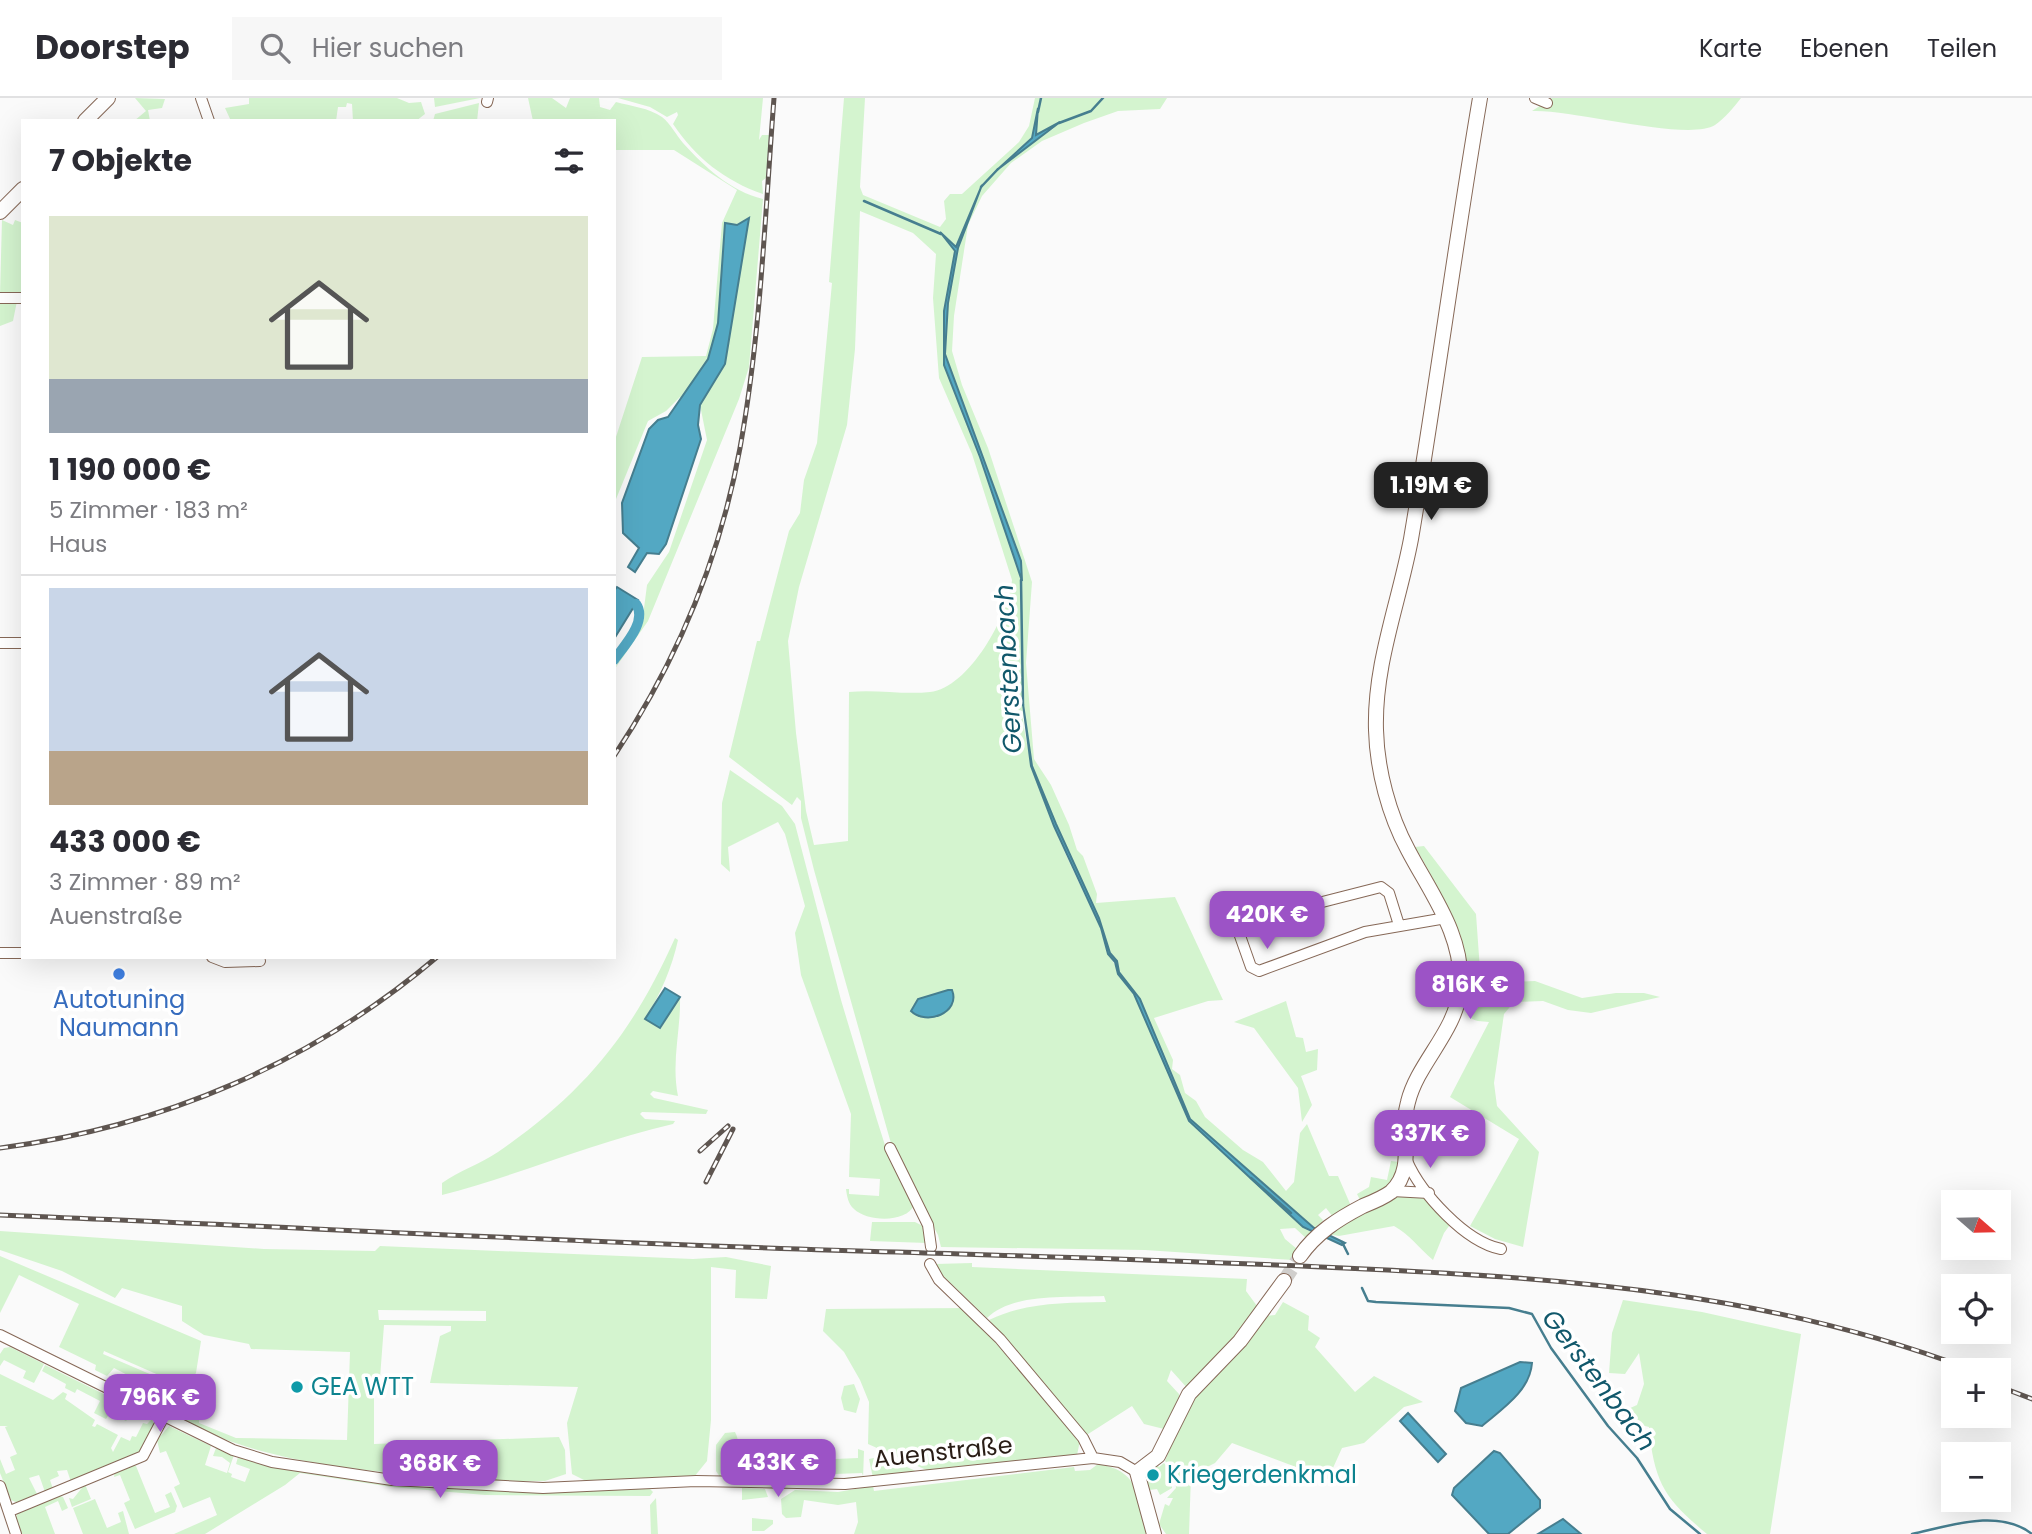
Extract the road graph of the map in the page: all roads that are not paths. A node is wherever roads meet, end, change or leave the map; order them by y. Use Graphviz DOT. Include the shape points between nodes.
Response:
graph roads {
  1 [pos="108,98"];
  2 [pos="201,98"];
  3 [pos="1480,98"];
  4 [pos="1535,98"];
  5 [pos="1547,103"];
  6 [pos="87,119"];
  7 [pos="208,119"];
  8 [pos="21,191"];
  9 [pos="0,212"];
  10 [pos="0,298"];
  11 [pos="21,298"];
  12 [pos="0,643"];
  13 [pos="21,643"];
  14 [pos="1446,918"];
  15 [pos="1399,925"];
  16 [pos="0,953"];
  17 [pos="21,953"];
  18 [pos="217,959"];
  19 [pos="260,961"];
  20 [pos="890,1148"];
  21 [pos="1407,1161"];
  22 [pos="1392,1191"];
  23 [pos="1429,1194"];
  24 [pos="931,1247"];
  25 [pos="1501,1248"];
  26 [pos="1300,1256"];
  27 [pos="930,1264"];
  28 [pos="1284,1282"];
  29 [pos="2,1340"];
  30 [pos="163,1418"];
  31 [pos="1093,1458"];
  32 [pos="1137,1472"];
  33 [pos="0,1486"];
  34 [pos="9,1511"];
  35 [pos="1156,1533"];
  36 [pos="16,1534"];
  1 -- 6 [label="street"];
  2 -- 7 [label="street"];
  3 -- 14 [label="street" via="1410,542 1376,702 1379,762 1406,848"];
  4 -- 5 [label="street"];
  8 -- 9 [label="street"];
  10 -- 11 [label="street"];
  12 -- 13 [label="street"];
  14 -- 15 [label="street"];
  14 -- 21 [label="street" via="1460,971 1460,991 1448,1027 1408,1099"];
  15 -- 15 [label="street" via="1323,946 1259,971 1251,967 1239,933 1291,910 1381,887 1389,892"];
  16 -- 17 [label="street"];
  18 -- 19 [label="street"];
  20 -- 24 [label="street" via="928,1225"];
  21 -- 22 [label="street"];
  21 -- 23 [label="street"];
  22 -- 23 [label="street"];
  22 -- 26 [label="street" via="1326,1228"];
  23 -- 25 [label="street" via="1474,1239"];
  27 -- 31 [label="street" via="939,1280 985,1322 1083,1438"];
  28 -- 32 [label="street" via="1240,1341 1189,1394 1158,1456"];
  29 -- 30 [label="street, Auenstraße"];
  30 -- 31 [label="street, Auenstraße" via="248,1455 428,1484 505,1488 696,1481 830,1485"];
  30 -- 34 [label="street" via="143,1456"];
  31 -- 32 [label="street, Auenstraße" via="1120,1462"];
  32 -- 35 [label="street"];
  33 -- 34 [label="street"];
  34 -- 36 [label="street"];
}
